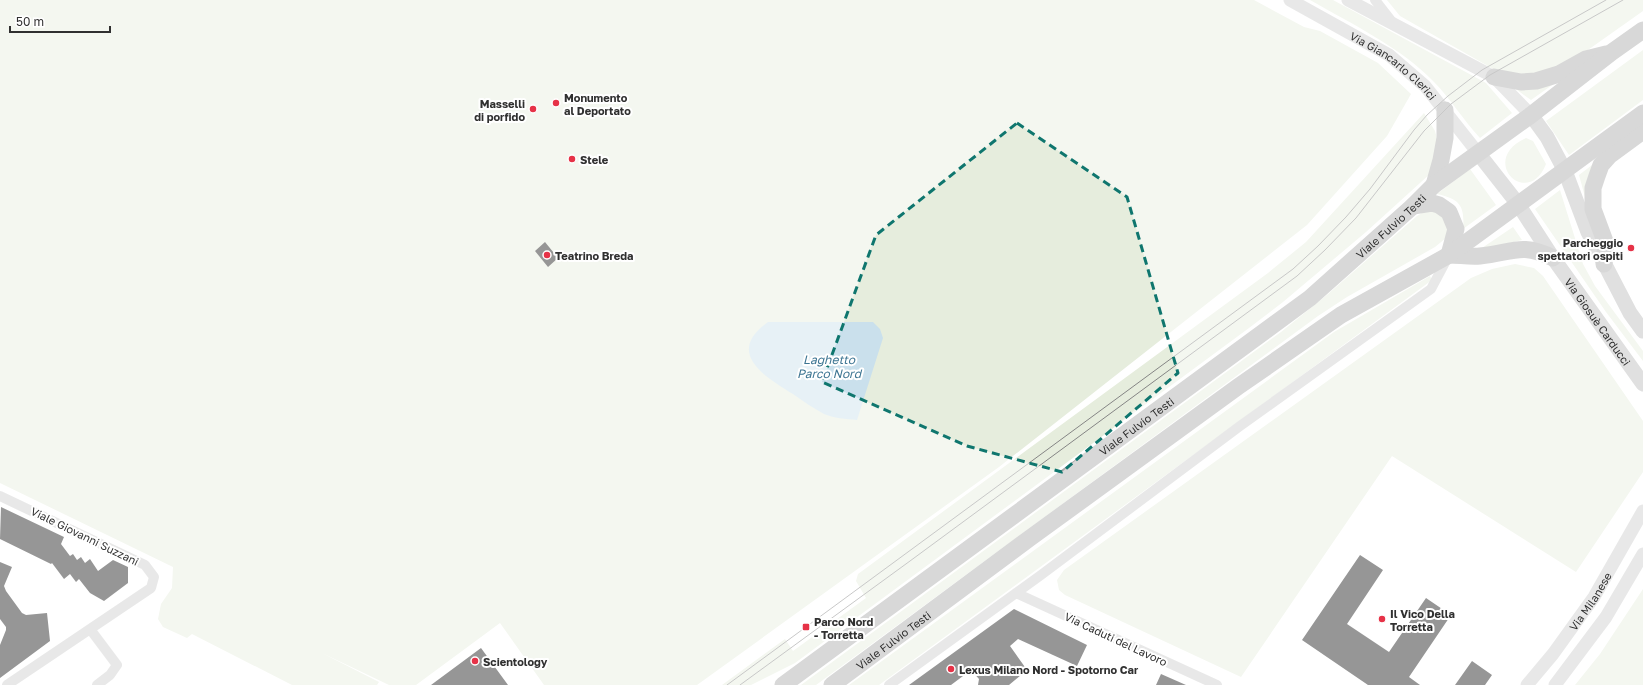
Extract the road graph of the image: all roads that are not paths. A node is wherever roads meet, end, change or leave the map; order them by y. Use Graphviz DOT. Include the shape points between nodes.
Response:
graph roads {
  1 [pos="1290,0"];
  2 [pos="1348,0"];
  3 [pos="1375,0"];
  4 [pos="1396,26"];
  5 [pos="1643,30"];
  6 [pos="1612,52"];
  7 [pos="1494,77"];
  8 [pos="1445,110"];
  9 [pos="1643,113"];
  10 [pos="1531,116"];
  11 [pos="1643,131"];
  12 [pos="1478,153"];
  13 [pos="1565,171"];
  14 [pos="1434,185"];
  15 [pos="1518,204"];
  16 [pos="1414,206"];
  17 [pos="1449,255"];
  18 [pos="1553,258"];
  19 [pos="1604,264"];
  20 [pos="1643,331"];
  21 [pos="1643,384"];
  22 [pos="0,496"];
  23 [pos="1643,511"];
  24 [pos="1643,554"];
  25 [pos="1016,593"];
  26 [pos="90,629"];
  27 [pos="7,685"];
  28 [pos="97,685"];
  29 [pos="783,685"];
  30 [pos="832,685"];
  31 [pos="888,685"];
  32 [pos="1217,685"];
  33 [pos="1527,685"];
  34 [pos="1555,685"];
  1 -- 8 [label="street, Via Giancarlo Clerici" via="1389,54 1425,86"];
  2 -- 4 [label="street"];
  3 -- 4 [label="street"];
  4 -- 7 [label="street"];
  5 -- 6 [label="main road, Viale Fulvio Testi"];
  6 -- 7 [label="main road" via="1586,59 1559,74 1536,81 1521,82"];
  6 -- 10 [label="main road, Viale Fulvio Testi"];
  7 -- 10 [label="street"];
  8 -- 12 [label="street, Via Giancarlo Clerici"];
  8 -- 14 [label="main road" via="1445,138"];
  9 -- 13 [label="main road, Viale Fulvio Testi"];
  10 -- 12 [label="main road, Viale Fulvio Testi"];
  10 -- 13 [label="main road" via="1547,137"];
  11 -- 19 [label="main road" via="1609,156 1596,176 1593,209 1606,244"];
  12 -- 14 [label="main road, Viale Fulvio Testi"];
  12 -- 15 [label="main road"];
  13 -- 15 [label="main road, Viale Fulvio Testi"];
  13 -- 19 [label="main road" via="1588,232"];
  14 -- 16 [label="main road, Viale Fulvio Testi"];
  15 -- 17 [label="main road, Viale Fulvio Testi"];
  15 -- 18 [label="main road, Via Giosuè Carducci"];
  16 -- 17 [label="main road" via="1432,203 1449,212 1456,229"];
  16 -- 29 [label="main road, Viale Fulvio Testi" via="1310,298"];
  17 -- 18 [label="main road" via="1478,256 1518,249 1532,250"];
  17 -- 25 [label="street, Viale Fulvio Testi" via="1431,289 1234,430"];
  17 -- 30 [label="main road, Viale Fulvio Testi" via="1341,315 1239,386"];
  18 -- 21 [label="main road, Via Giosuè Carducci"];
  19 -- 20 [label="main road"];
  22 -- 26 [label="street, Viale Giovanni Suzzani" via="146,565 154,577 151,588"];
  23 -- 33 [label="street, Via Milanese" via="1594,597"];
  24 -- 34 [label="street, Via Milanese" via="1606,617"];
  25 -- 31 [label="street, Viale Fulvio Testi"];
  25 -- 32 [label="street, Via Caduti del Lavoro"];
  26 -- 27 [label="street, Viale Giovanni Suzzani"];
  26 -- 28 [label="street" via="117,665 110,675"];
}
